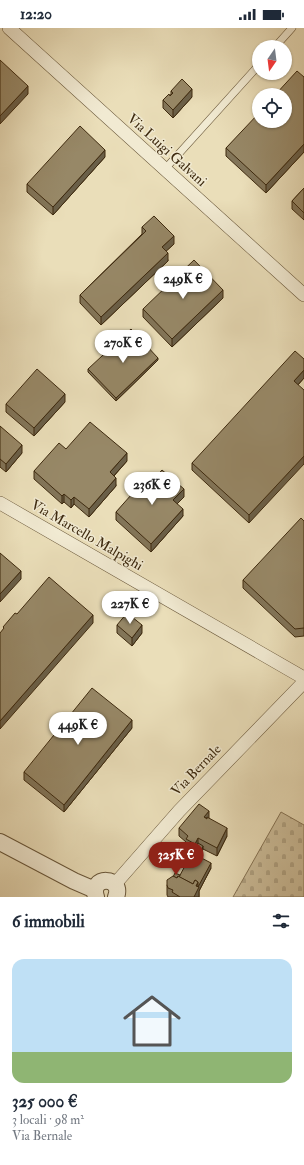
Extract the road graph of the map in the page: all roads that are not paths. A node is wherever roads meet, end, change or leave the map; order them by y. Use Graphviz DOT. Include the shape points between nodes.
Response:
graph roads {
  1 [pos="9,28"];
  2 [pos="292,28"];
  3 [pos="281,40"];
  4 [pos="252,72"];
  5 [pos="165,169"];
  6 [pos="304,295"];
  7 [pos="0,503"];
  8 [pos="304,678"];
  9 [pos="304,682"];
  10 [pos="0,842"];
  11 [pos="115,891"];
  12 [pos="96,894"];
  1 -- 5 [label="street, Via Luigi Galvani"];
  2 -- 3 [label="lane"];
  4 -- 5 [label="lane"];
  5 -- 6 [label="street, Via Luigi Galvani"];
  7 -- 8 [label="street, Via Marcello Malpighi"];
  9 -- 11 [label="street, Via Bernale" via="179,811"];
  10 -- 12 [label="street"];
  11 -- 12 [label="street" via="110,881 102,881 97,886"];
}
